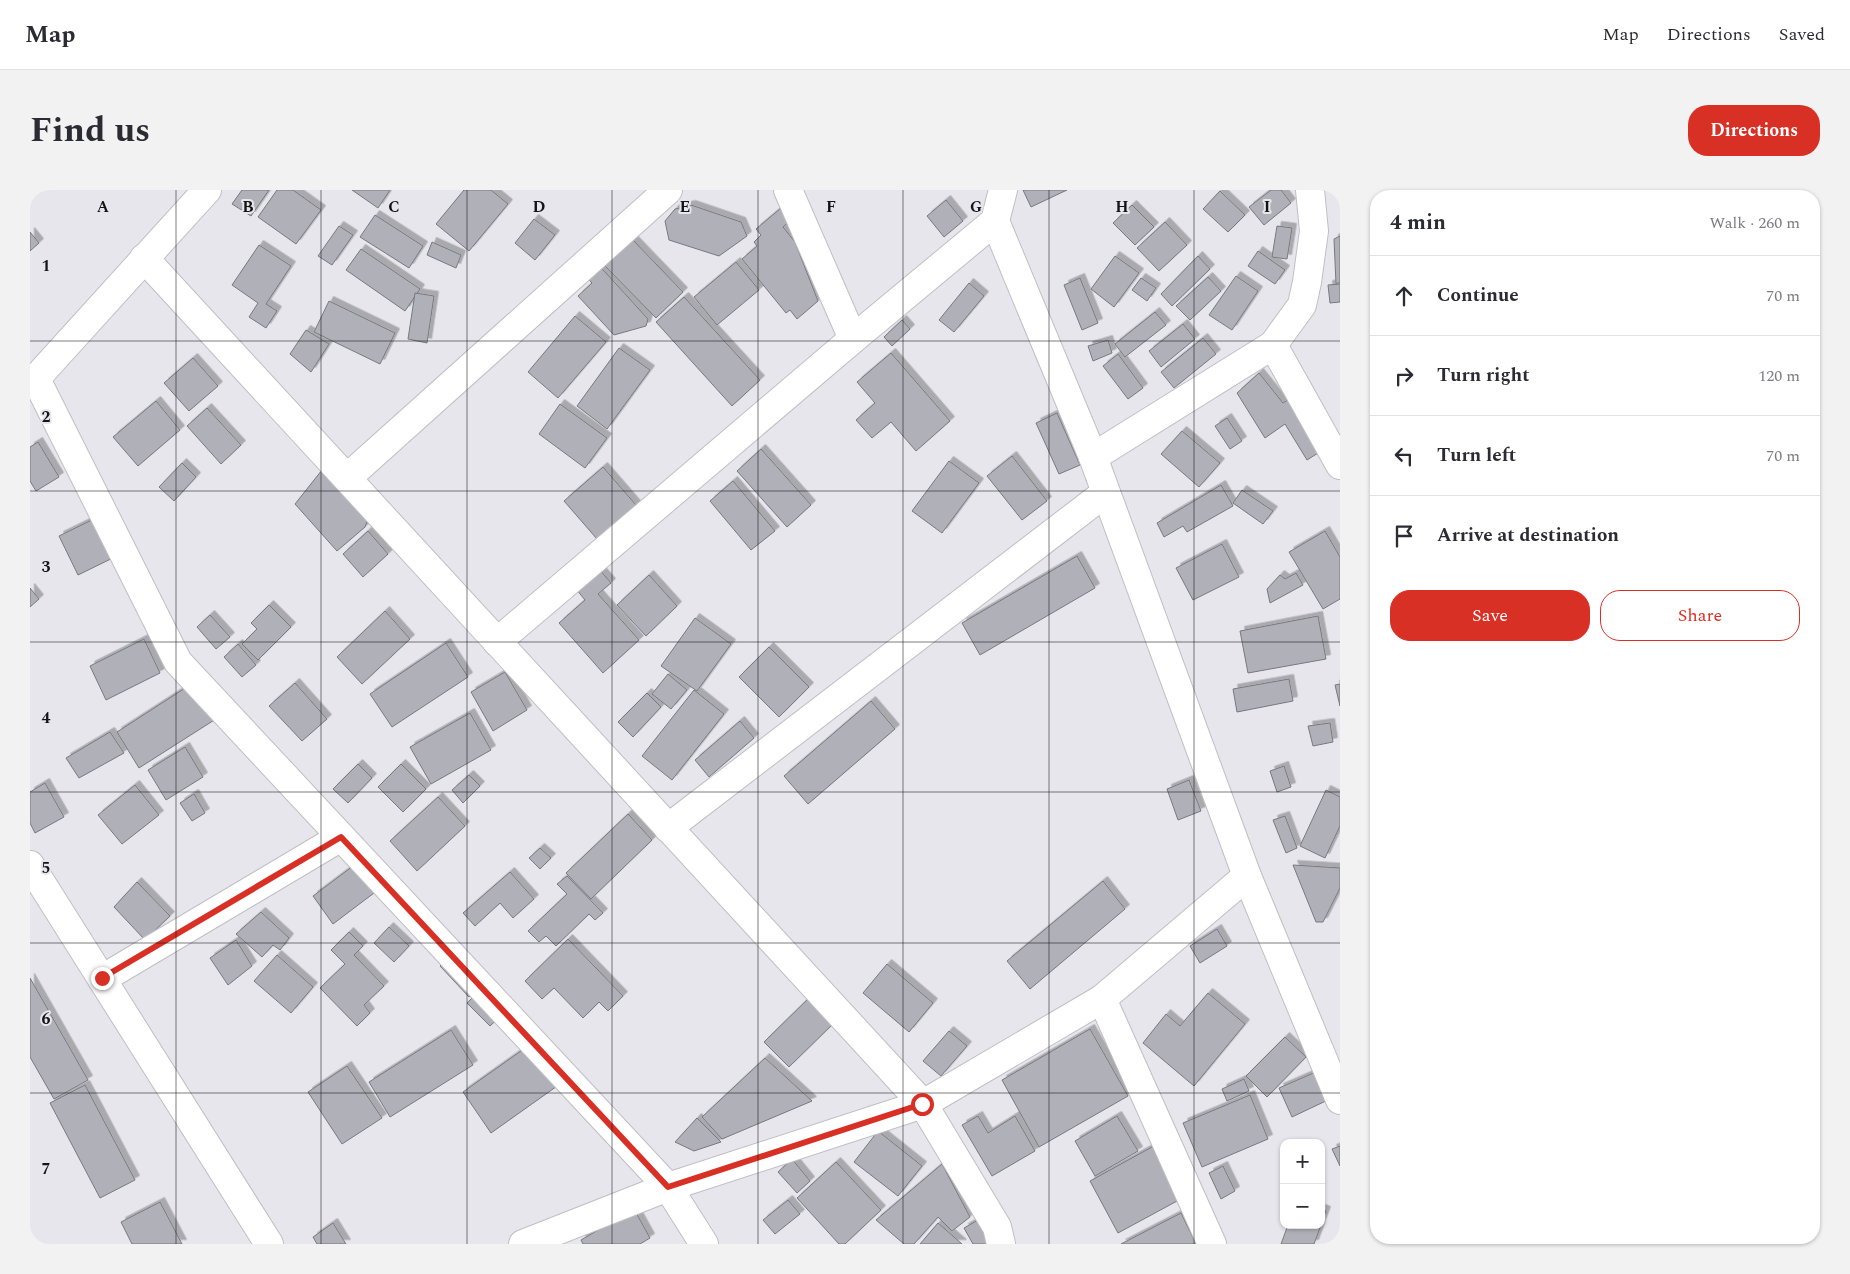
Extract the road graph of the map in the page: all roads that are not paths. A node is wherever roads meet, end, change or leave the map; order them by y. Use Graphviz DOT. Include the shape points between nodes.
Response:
graph roads {
  1 [pos="207,190"];
  2 [pos="668,190"];
  3 [pos="788,190"];
  4 [pos="1003,190"];
  5 [pos="1310,190"];
  6 [pos="995,221"];
  7 [pos="144,258"];
  8 [pos="853,339"];
  9 [pos="1273,345"];
  10 [pos="33,382"];
  11 [pos="1093,456"];
  12 [pos="1340,465"];
  13 [pos="347,478"];
  14 [pos="1106,494"];
  15 [pos="498,642"];
  16 [pos="668,828"];
  17 [pos="341,837"];
  18 [pos="30,866"];
  19 [pos="1246,876"];
  20 [pos="102,978"];
  21 [pos="1102,999"];
  22 [pos="1340,1100"];
  23 [pos="922,1104"];
  24 [pos="668,1187"];
  25 [pos="269,1244"];
  26 [pos="523,1244"];
  27 [pos="704,1244"];
  28 [pos="1001,1244"];
  29 [pos="1212,1244"];
  1 -- 7 [label="street"];
  2 -- 13 [label="street"];
  3 -- 8 [label="street"];
  4 -- 6 [label="street"];
  5 -- 9 [label="street" via="1314,231 1302,305"];
  6 -- 8 [label="street"];
  6 -- 11 [label="street"];
  7 -- 10 [label="street"];
  7 -- 13 [label="street"];
  8 -- 15 [label="street"];
  9 -- 11 [label="street"];
  9 -- 12 [label="street"];
  10 -- 17 [label="street" via="178,662"];
  11 -- 14 [label="street"];
  13 -- 15 [label="street"];
  14 -- 16 [label="street"];
  14 -- 19 [label="street"];
  15 -- 16 [label="street"];
  16 -- 23 [label="street"];
  17 -- 20 [label="street"];
  17 -- 24 [label="street"];
  18 -- 20 [label="street"];
  19 -- 21 [label="street"];
  19 -- 22 [label="street"];
  20 -- 25 [label="street"];
  21 -- 23 [label="street"];
  21 -- 29 [label="street"];
  23 -- 24 [label="street"];
  23 -- 28 [label="street" via="997,1227"];
  24 -- 26 [label="street"];
  24 -- 27 [label="street"];
}
